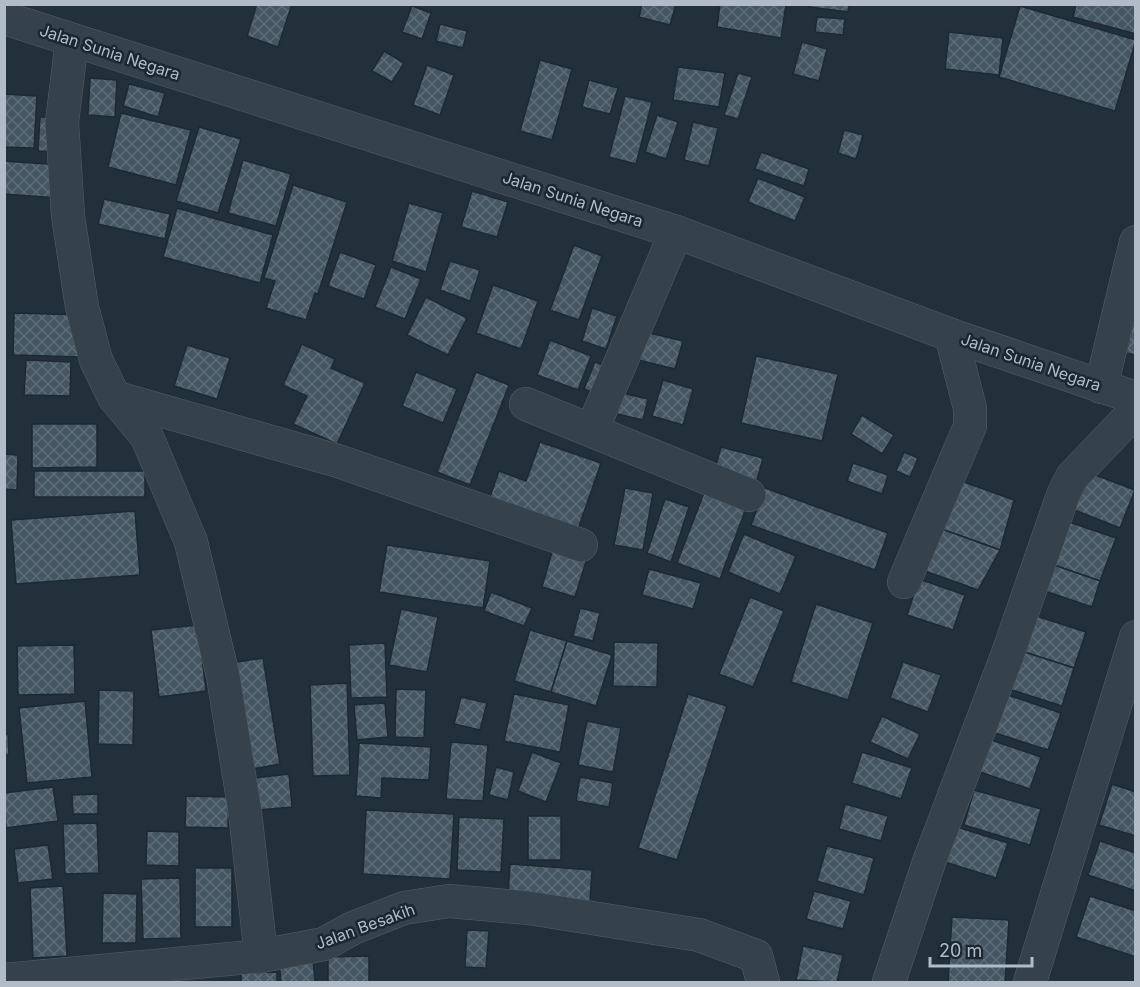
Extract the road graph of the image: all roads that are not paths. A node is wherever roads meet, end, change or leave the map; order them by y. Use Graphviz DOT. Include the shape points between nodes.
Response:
graph roads {
  1 [pos="4,18"];
  2 [pos="72,40"];
  3 [pos="676,232"];
  4 [pos="1136,242"];
  5 [pos="951,335"];
  6 [pos="1101,387"];
  7 [pos="114,397"];
  8 [pos="1136,398"];
  9 [pos="526,404"];
  10 [pos="1136,410"];
  11 [pos="592,430"];
  12 [pos="749,495"];
  13 [pos="581,545"];
  14 [pos="904,582"];
  15 [pos="1136,637"];
  16 [pos="261,956"];
  17 [pos="760,969"];
  18 [pos="4,980"];
  19 [pos="889,982"];
  20 [pos="1030,982"];
  1 -- 2 [label="street, Jalan Sunia Negara"];
  2 -- 3 [label="street, Jalan Sunia Negara"];
  2 -- 7 [label="street" via="62,122 68,216 82,307 96,360"];
  3 -- 5 [label="street, Jalan Sunia Negara"];
  3 -- 11 [label="street"];
  4 -- 6 [label="street"];
  5 -- 6 [label="street, Jalan Sunia Negara"];
  5 -- 14 [label="street" via="970,408 970,426"];
  6 -- 8 [label="street, Jalan Sunia Negara"];
  7 -- 13 [label="street" via="338,461"];
  7 -- 16 [label="street" via="147,437 171,490 209,607 245,812"];
  9 -- 11 [label="street"];
  10 -- 19 [label="street" via="1072,477 1063,495"];
  11 -- 12 [label="street"];
  15 -- 20 [label="street"];
  16 -- 17 [label="street, Jalan Besakih" via="324,944 404,908 449,901 529,908 699,935"];
  16 -- 18 [label="street, Jalan Besakih"];
}
